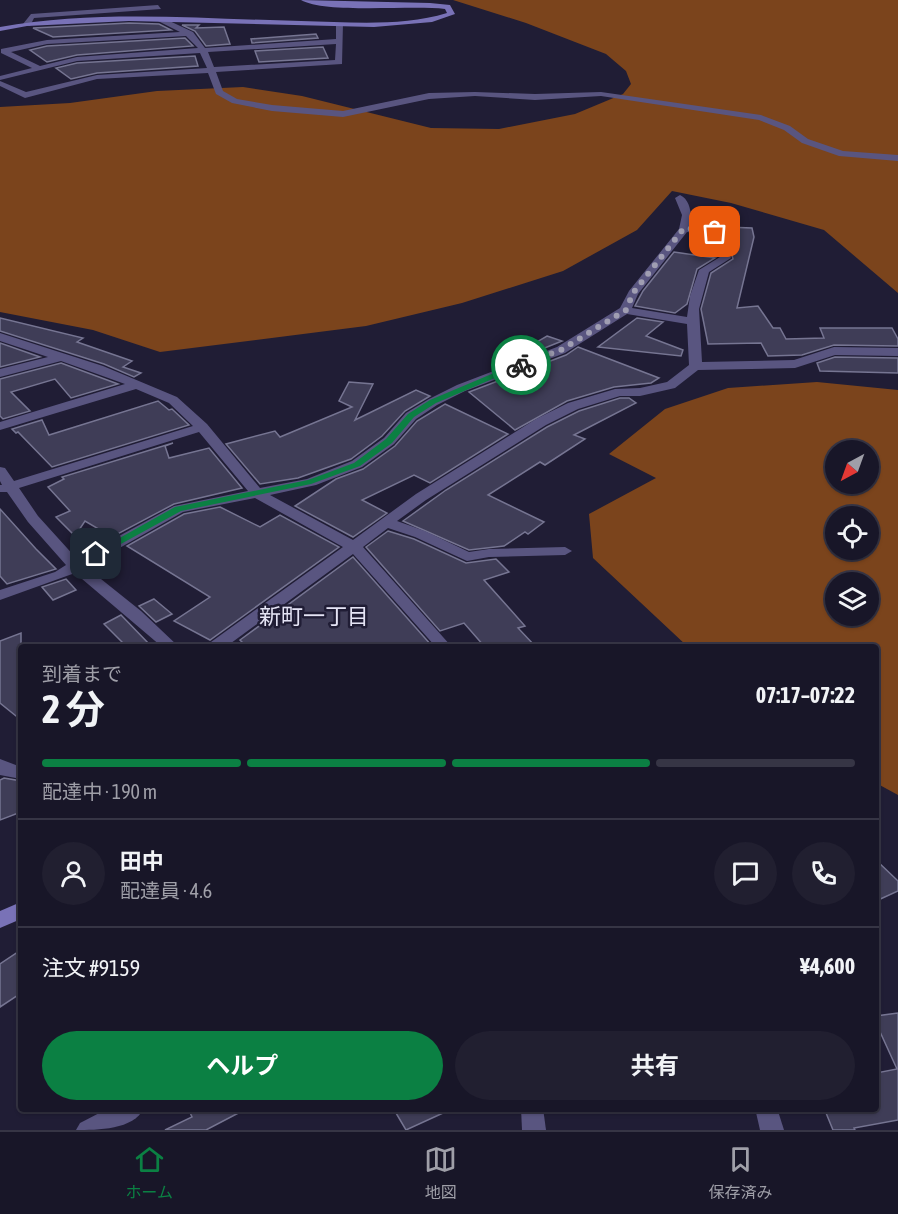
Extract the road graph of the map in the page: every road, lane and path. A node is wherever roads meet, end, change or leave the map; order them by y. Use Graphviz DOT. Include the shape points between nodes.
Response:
graph roads {
  1 [pos="304,0"];
  2 [pos="158,7"];
  3 [pos="161,19"];
  4 [pos="27,24"];
  5 [pos="340,25"];
  6 [pos="0,29"];
  7 [pos="190,34"];
  8 [pos="340,41"];
  9 [pos="204,50"];
  10 [pos="38,68"];
  11 [pos="210,69"];
  12 [pos="0,78"];
  13 [pos="0,83"];
  14 [pos="898,158"];
  15 [pos="680,198"];
  16 [pos="684,228"];
  17 [pos="626,310"];
  18 [pos="692,321"];
  19 [pos="0,337"];
  20 [pos="898,352"];
  21 [pos="61,357"];
  22 [pos="695,366"];
  23 [pos="0,373"];
  24 [pos="139,384"];
  25 [pos="0,426"];
  26 [pos="202,426"];
  27 [pos="0,471"];
  28 [pos="5,488"];
  29 [pos="257,493"];
  30 [pos="387,523"];
  31 [pos="355,547"];
  32 [pos="565,551"];
  33 [pos="75,566"];
  34 [pos="0,595"];
  35 [pos="168,644"];
  36 [pos="220,644"];
  37 [pos="441,644"];
  38 [pos="18,911"];
  39 [pos="0,920"];
  40 [pos="125,1112"];
  41 [pos="532,1112"];
  42 [pos="767,1112"];
  43 [pos="88,1130"];
  44 [pos="534,1130"];
  45 [pos="772,1130"];
  1 -- 5 [label="main road" via="431,4 447,7 452,14 397,24"];
  2 -- 4 [label="street" via="31,16"];
  3 -- 4 [label="main road"];
  3 -- 5 [label="main road"];
  3 -- 7 [label="street"];
  4 -- 6 [label="main road"];
  5 -- 8 [label="street"];
  7 -- 9 [label="street"];
  7 -- 10 [label="street" via="47,42 4,51"];
  8 -- 9 [label="street"];
  8 -- 11 [label="street" via="339,62"];
  9 -- 10 [label="street" via="77,59"];
  9 -- 11 [label="street"];
  10 -- 12 [label="street"];
  11 -- 13 [label="street" via="97,77 25,95"];
  11 -- 14 [label="street" via="219,92 235,101 272,108 343,114 429,96 601,94 761,118 787,128 805,141 842,154"];
  15 -- 16 [label="street" via="687,215"];
  16 -- 17 [label="street" via="633,293"];
  16 -- 18 [label="street" via="715,232 726,258 704,270"];
  17 -- 18 [label="street"];
  17 -- 29 [label="street" via="561,350 433,402 411,416 389,441 357,465 311,482"];
  18 -- 22 [label="street" via="698,345"];
  19 -- 21 [label="street"];
  20 -- 22 [label="street" via="834,351 795,364"];
  21 -- 23 [label="street"];
  21 -- 24 [label="street"];
  22 -- 30 [label="street" via="671,385 619,392 573,406 541,422 421,497"];
  24 -- 25 [label="street"];
  24 -- 26 [label="street" via="173,400"];
  26 -- 28 [label="street"];
  26 -- 29 [label="street"];
  27 -- 28 [label="street"];
  28 -- 33 [label="street"];
  29 -- 31 [label="street"];
  29 -- 33 [label="street" via="179,509"];
  30 -- 31 [label="street"];
  30 -- 32 [label="street" via="467,557"];
  31 -- 36 [label="street"];
  31 -- 37 [label="street"];
  33 -- 34 [label="street"];
  33 -- 35 [label="street"];
  38 -- 39 [label="main road"];
  40 -- 43 [label="street"];
  41 -- 44 [label="street"];
  42 -- 45 [label="street"];
}
